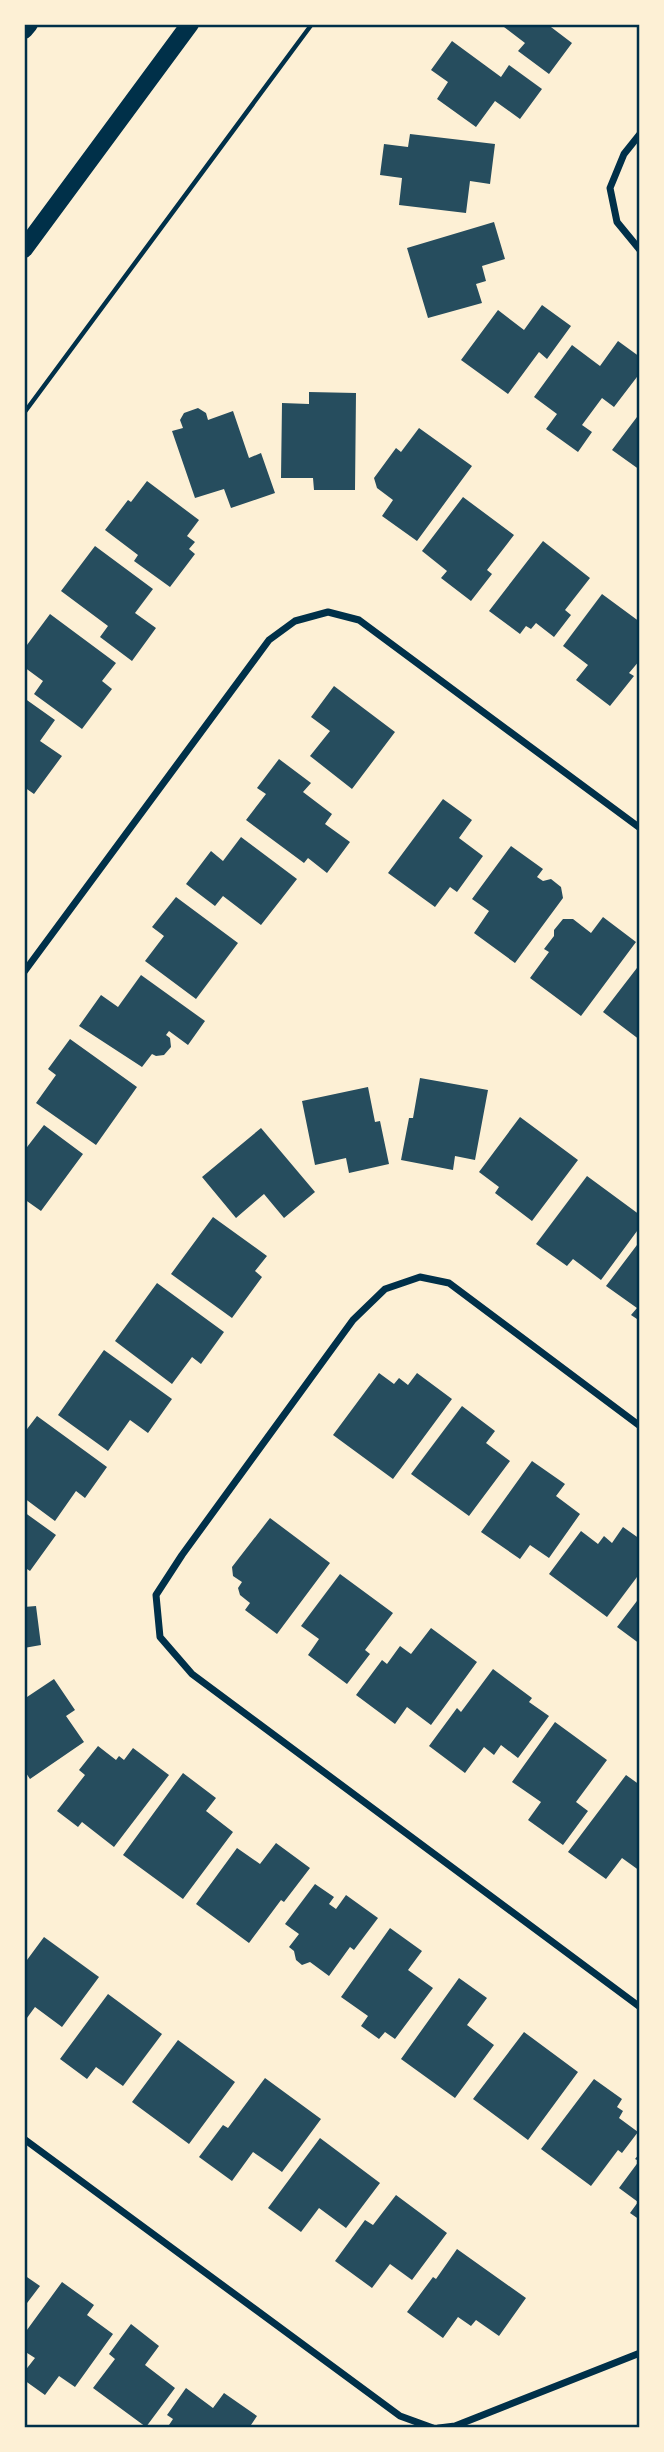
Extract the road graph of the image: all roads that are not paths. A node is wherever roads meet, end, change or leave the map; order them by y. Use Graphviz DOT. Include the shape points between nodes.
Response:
graph roads {
  1 [pos="29,24"];
  2 [pos="190,24"];
  3 [pos="24,30"];
  4 [pos="639,134"];
  5 [pos="24,249"];
  6 [pos="639,250"];
  7 [pos="639,828"];
  8 [pos="24,972"];
  9 [pos="639,1426"];
  10 [pos="639,2007"];
  11 [pos="24,2139"];
  12 [pos="639,2353"];
  13 [pos="433,2427"];
  14 [pos="439,2427"];
  1 -- 3 [label="main road"];
  2 -- 5 [label="main road"];
  4 -- 6 [label="street" via="610,188 617,222"];
  7 -- 8 [label="street" via="359,620 328,612 295,621 269,640"];
  9 -- 10 [label="street" via="449,1283 420,1277 385,1289 353,1320 156,1595 160,1637 192,1674"];
  11 -- 13 [label="street" via="400,2416"];
  12 -- 14 [label="street" via="455,2426"];
}
